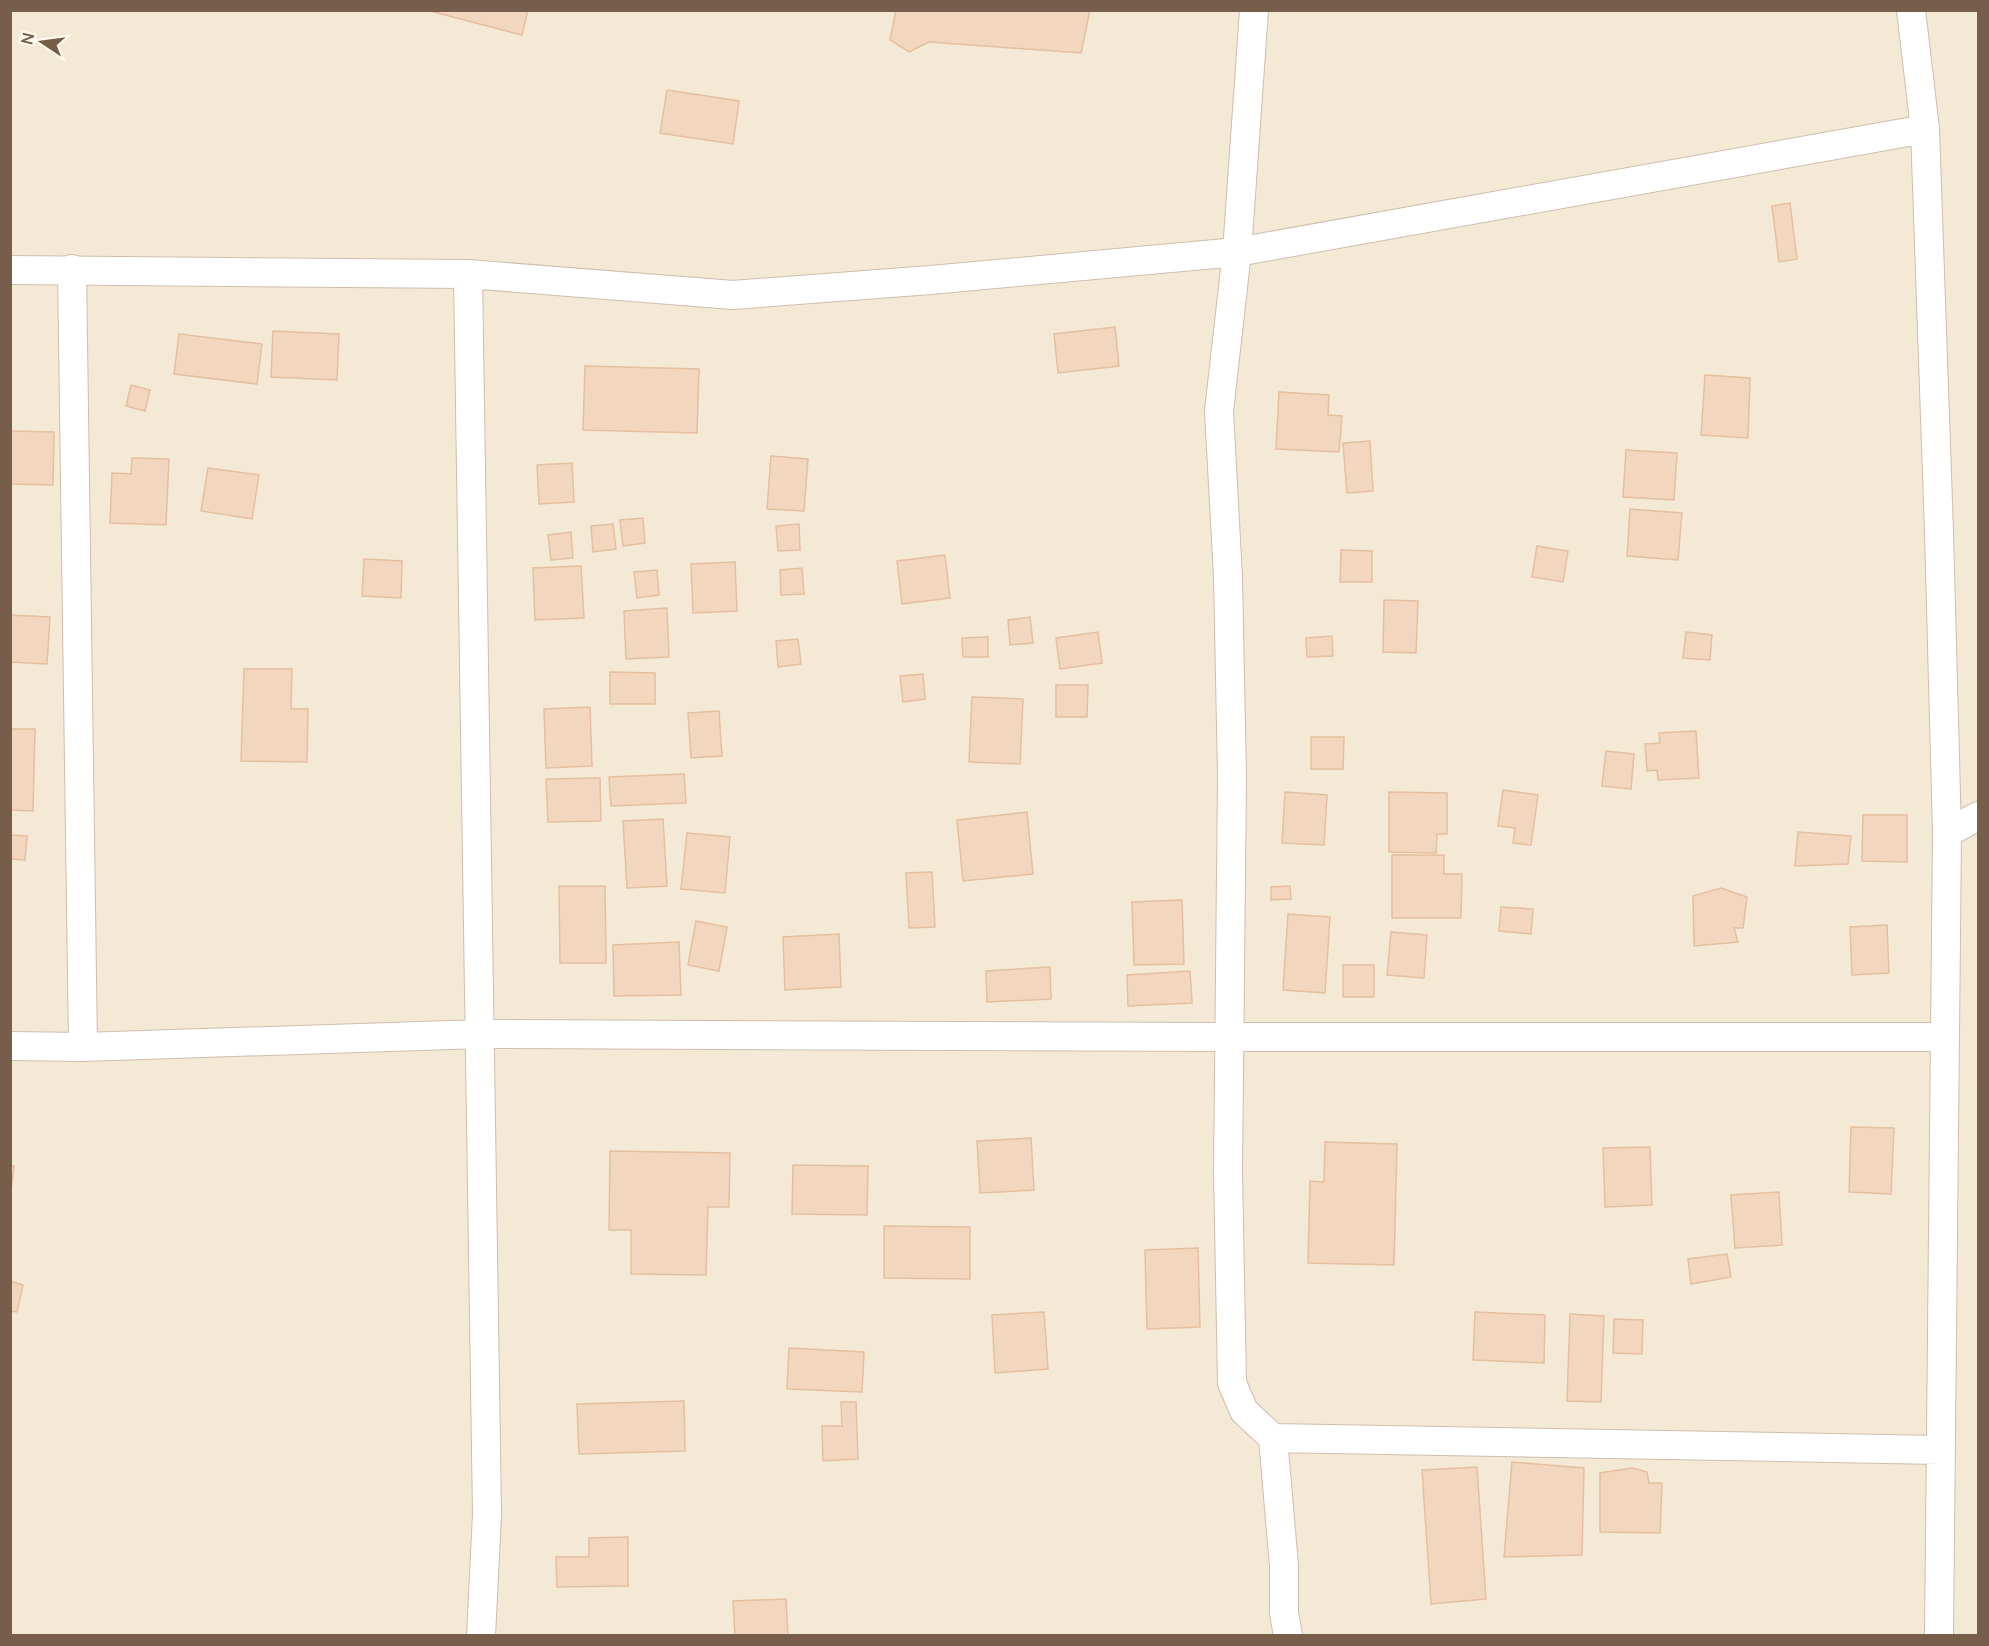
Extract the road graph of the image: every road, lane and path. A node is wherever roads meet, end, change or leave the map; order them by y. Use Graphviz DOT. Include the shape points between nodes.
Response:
graph roads {
  1 [pos="1254,10"];
  2 [pos="1911,10"];
  3 [pos="1925,129"];
  4 [pos="1237,252"];
  5 [pos="72,269"];
  6 [pos="10,270"];
  7 [pos="468,274"];
  8 [pos="1978,816"];
  9 [pos="1947,833"];
  10 [pos="481,1034"];
  11 [pos="1229,1037"];
  12 [pos="1945,1037"];
  13 [pos="10,1046"];
  14 [pos="83,1047"];
  15 [pos="1273,1438"];
  16 [pos="1940,1450"];
  17 [pos="481,1635"];
  18 [pos="1288,1635"];
  19 [pos="1939,1635"];
  1 -- 4 [label="street"];
  2 -- 3 [label="street"];
  3 -- 4 [label="street"];
  3 -- 9 [label="street"];
  4 -- 7 [label="street" via="733,295"];
  4 -- 11 [label="street" via="1219,411 1232,764"];
  5 -- 6 [label="street"];
  5 -- 7 [label="street"];
  5 -- 14 [label="street"];
  7 -- 10 [label="street"];
  8 -- 9 [label="street"];
  9 -- 12 [label="street"];
  10 -- 11 [label="street"];
  10 -- 14 [label="street"];
  10 -- 17 [label="street" via="488,1514"];
  11 -- 12 [label="street"];
  11 -- 15 [label="street" via="1232,1383 1244,1412"];
  12 -- 16 [label="street"];
  13 -- 14 [label="street"];
  15 -- 16 [label="street"];
  15 -- 18 [label="street"];
  16 -- 19 [label="street"];
}
